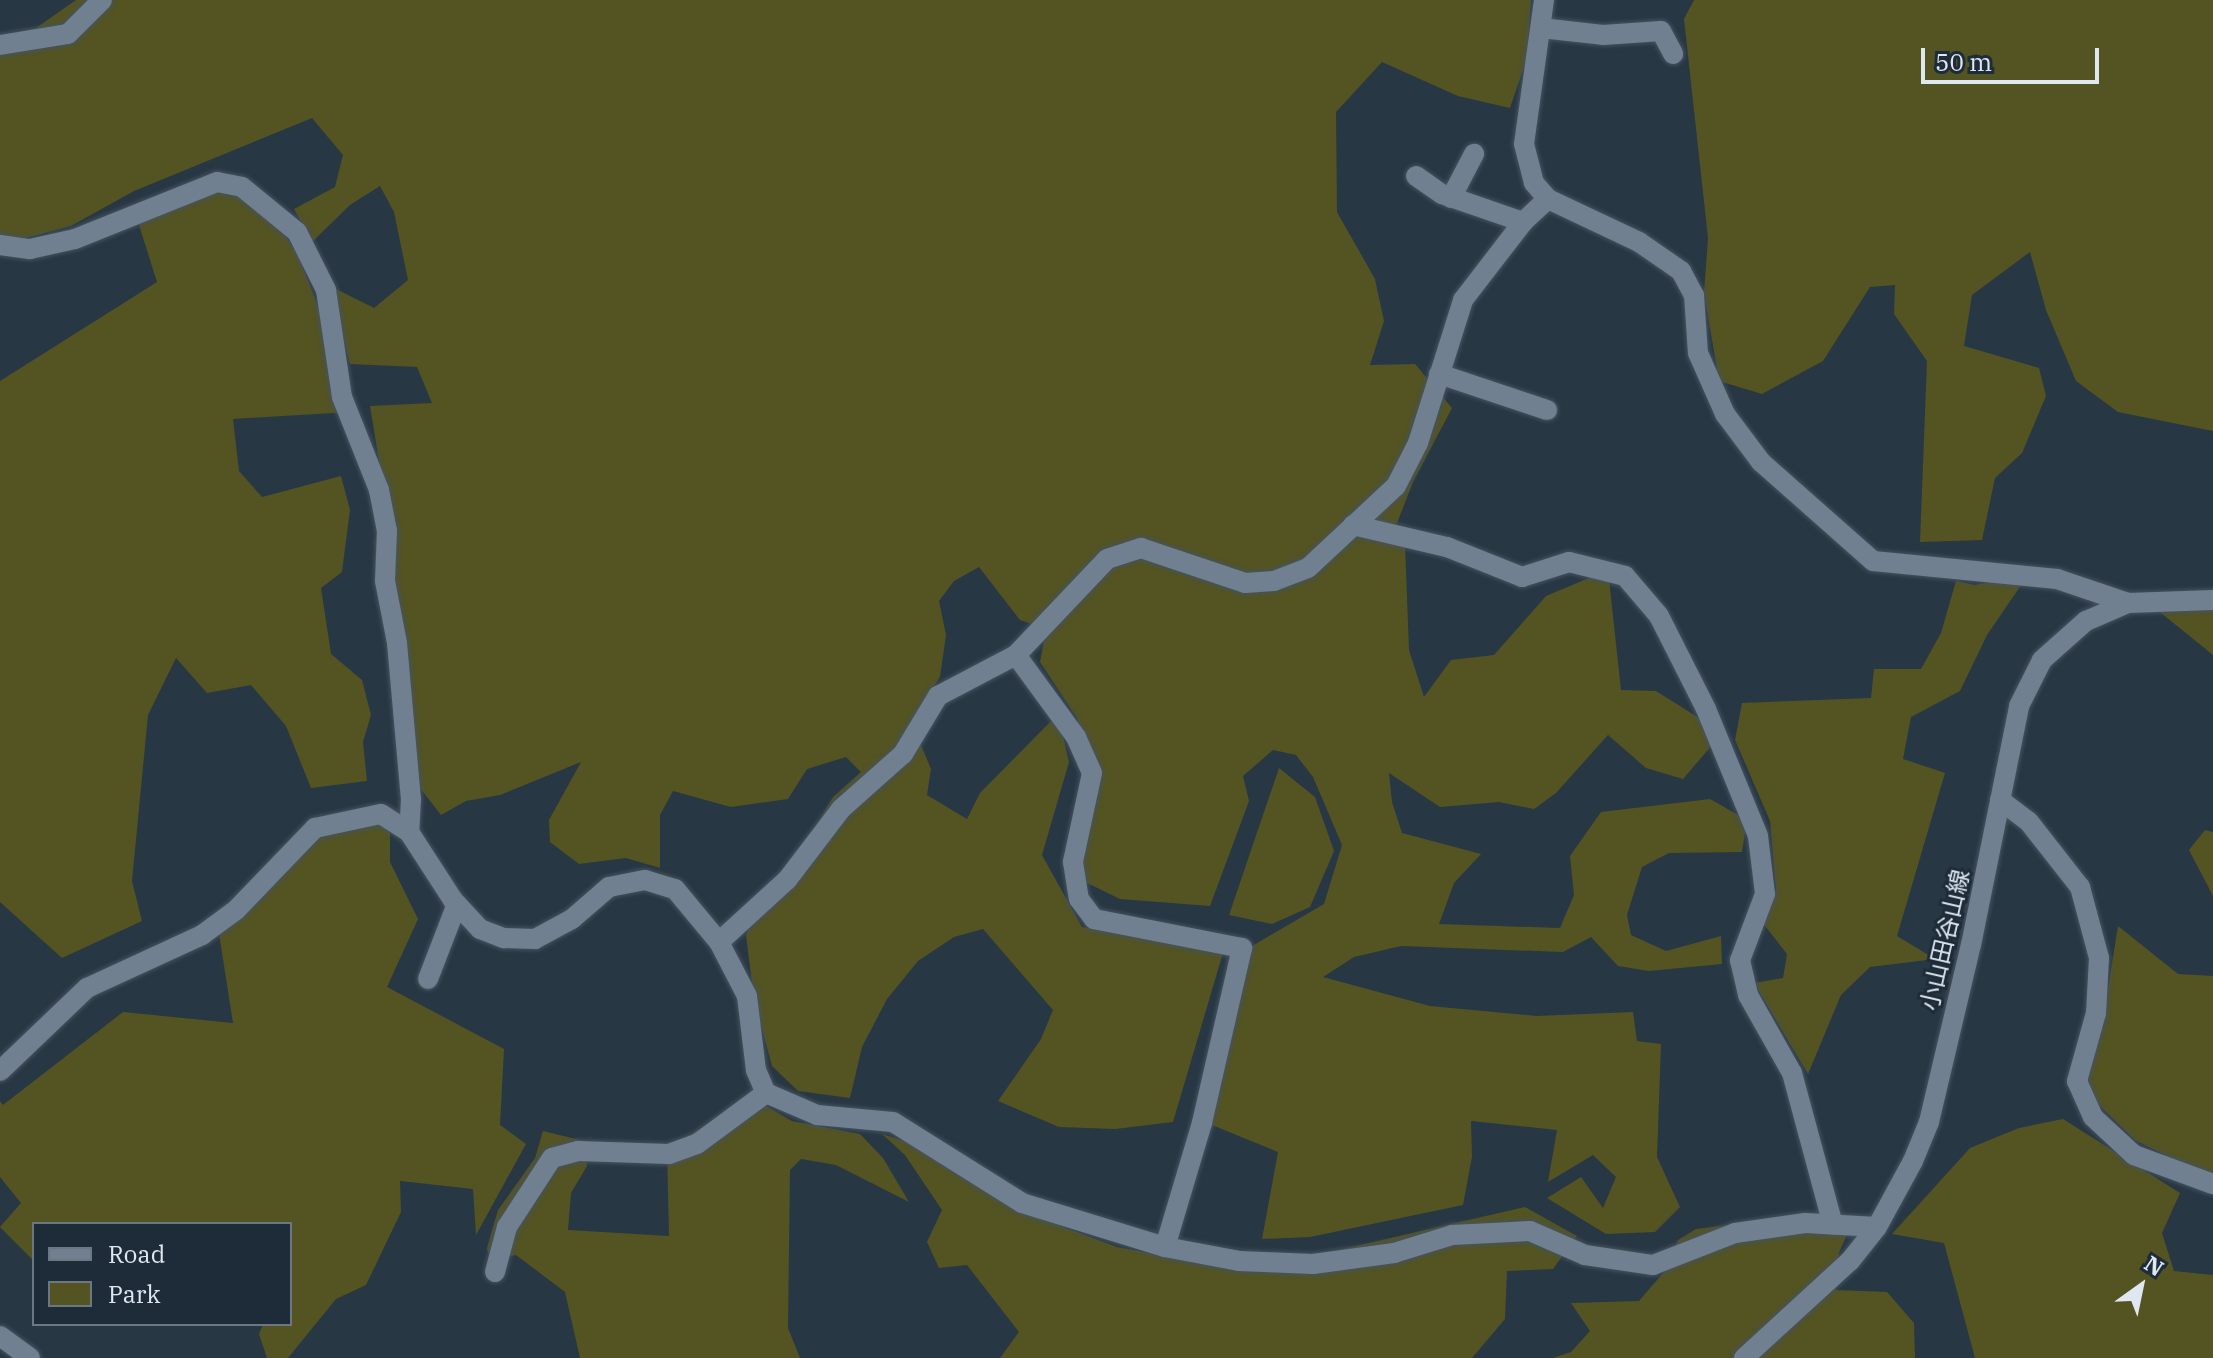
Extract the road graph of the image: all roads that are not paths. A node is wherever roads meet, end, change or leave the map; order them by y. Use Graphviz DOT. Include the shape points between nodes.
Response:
graph roads {
  1 [pos="102,0"];
  2 [pos="1544,0"];
  3 [pos="1541,28"];
  4 [pos="0,45"];
  5 [pos="1673,54"];
  6 [pos="1474,154"];
  7 [pos="1416,176"];
  8 [pos="1451,198"];
  9 [pos="1548,199"];
  10 [pos="1523,222"];
  11 [pos="0,245"];
  12 [pos="1439,374"];
  13 [pos="1547,410"];
  14 [pos="1353,525"];
  15 [pos="2213,600"];
  16 [pos="2128,603"];
  17 [pos="1016,655"];
  18 [pos="2000,800"];
  19 [pos="409,832"];
  20 [pos="457,904"];
  21 [pos="719,942"];
  22 [pos="428,979"];
  23 [pos="0,1071"];
  24 [pos="766,1093"];
  25 [pos="2213,1184"];
  26 [pos="1833,1225"];
  27 [pos="1877,1227"];
  28 [pos="1165,1247"];
  29 [pos="495,1272"];
  30 [pos="0,1336"];
  31 [pos="30,1358"];
  32 [pos="1744,1358"];
  1 -- 4 [label="street" via="68,34"];
  2 -- 3 [label="street"];
  3 -- 5 [label="street" via="1603,35 1661,31"];
  3 -- 9 [label="street" via="1524,144 1534,183"];
  6 -- 8 [label="street"];
  7 -- 8 [label="street"];
  8 -- 10 [label="street"];
  9 -- 10 [label="street"];
  9 -- 16 [label="street" via="1639,242 1681,271 1694,295 1698,353 1725,414 1761,462 1873,561 2057,579"];
  10 -- 12 [label="street" via="1463,300"];
  11 -- 19 [label="street" via="30,249 75,239 217,182 242,187 297,232 326,290 342,397 379,490 387,531 385,581 397,643 411,799"];
  12 -- 13 [label="street"];
  12 -- 14 [label="street" via="1418,443 1396,486"];
  14 -- 17 [label="street" via="1308,568 1274,581 1245,583 1141,548 1107,559"];
  14 -- 26 [label="street" via="1447,547 1522,577 1569,562 1625,576 1659,616 1706,709 1758,836 1765,894 1740,960 1748,995 1792,1073"];
  15 -- 16 [label="street, 小山田谷山線"];
  16 -- 18 [label="street, 小山田谷山線" via="2086,621 2042,660 2019,706"];
  17 -- 21 [label="street" via="938,696 903,754 841,809 787,880"];
  17 -- 28 [label="street" via="1076,737 1092,773 1073,862 1079,899 1086,909 1094,919 1242,948 1202,1123"];
  18 -- 25 [label="street" via="2029,822 2080,887 2099,958 2096,1013 2077,1081 2093,1117 2134,1155"];
  18 -- 27 [label="street, 小山田谷山線" via="1929,1122"];
  19 -- 20 [label="street"];
  19 -- 23 [label="street" via="381,814 315,828 236,910 202,935 87,988"];
  20 -- 21 [label="street" via="480,929 504,938 535,939 572,919 609,887 645,880 675,889"];
  20 -- 22 [label="street"];
  21 -- 24 [label="street" via="747,996 756,1070"];
  24 -- 28 [label="street" via="817,1115 893,1122 1022,1203"];
  24 -- 29 [label="street" via="697,1144 669,1154 578,1151 552,1158 507,1227"];
  26 -- 27 [label="street"];
  26 -- 28 [label="street" via="1805,1223 1735,1233 1653,1265 1585,1255 1530,1231 1452,1235 1394,1253 1313,1264 1239,1261"];
  27 -- 32 [label="street, 小山田谷山線" via="1824,1288"];
  30 -- 31 [label="street"];
}
